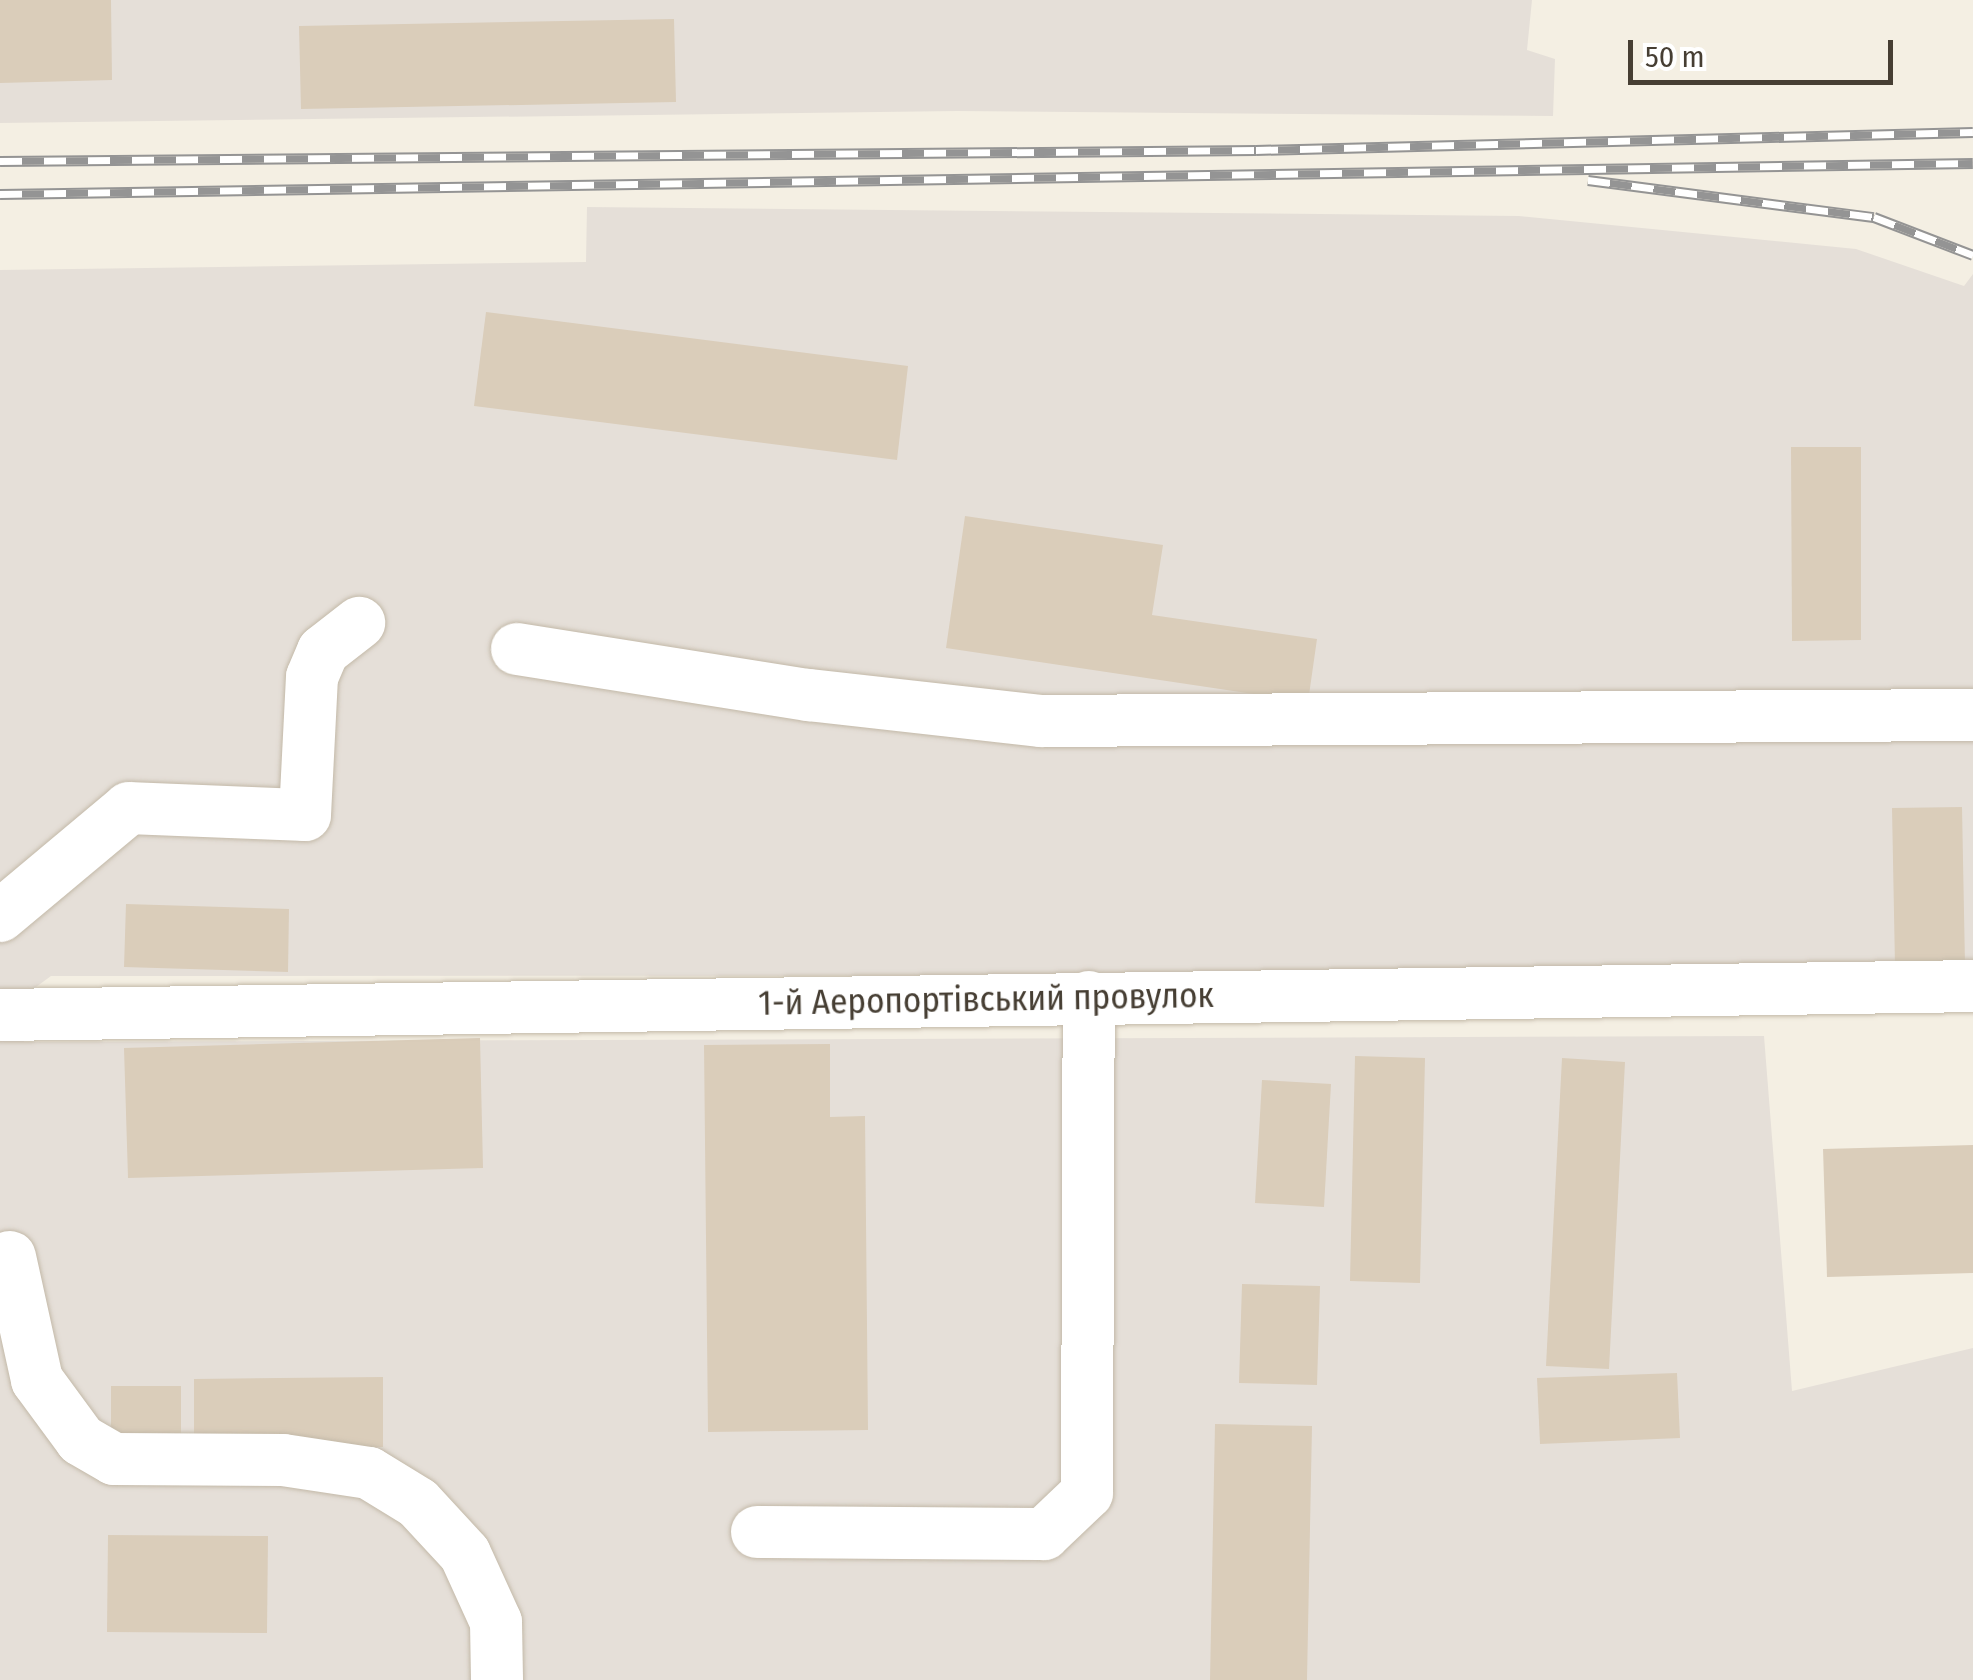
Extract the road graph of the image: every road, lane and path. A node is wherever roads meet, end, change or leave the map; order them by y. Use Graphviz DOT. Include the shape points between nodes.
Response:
graph roads {
  1 [pos="359,623"];
  2 [pos="518,649"];
  3 [pos="1973,715"];
  4 [pos="0,916"];
  5 [pos="1973,986"];
  6 [pos="1089,997"];
  7 [pos="0,1015"];
  8 [pos="10,1257"];
  9 [pos="757,1532"];
  10 [pos="496,1680"];
  1 -- 4 [label="lane" via="323,651 312,677 305,814 129,808"];
  2 -- 3 [label="lane" via="1041,721"];
  5 -- 6 [label="lane, 1-й Аеропортівський провулок"];
  6 -- 7 [label="lane, 1-й Аеропортівський провулок"];
  6 -- 9 [label="lane" via="1087,1493 1044,1534"];
  8 -- 10 [label="lane" via="37,1380 81,1440 98,1453 135,1461 283,1460 369,1474 418,1503 465,1554 496,1622"];
}
